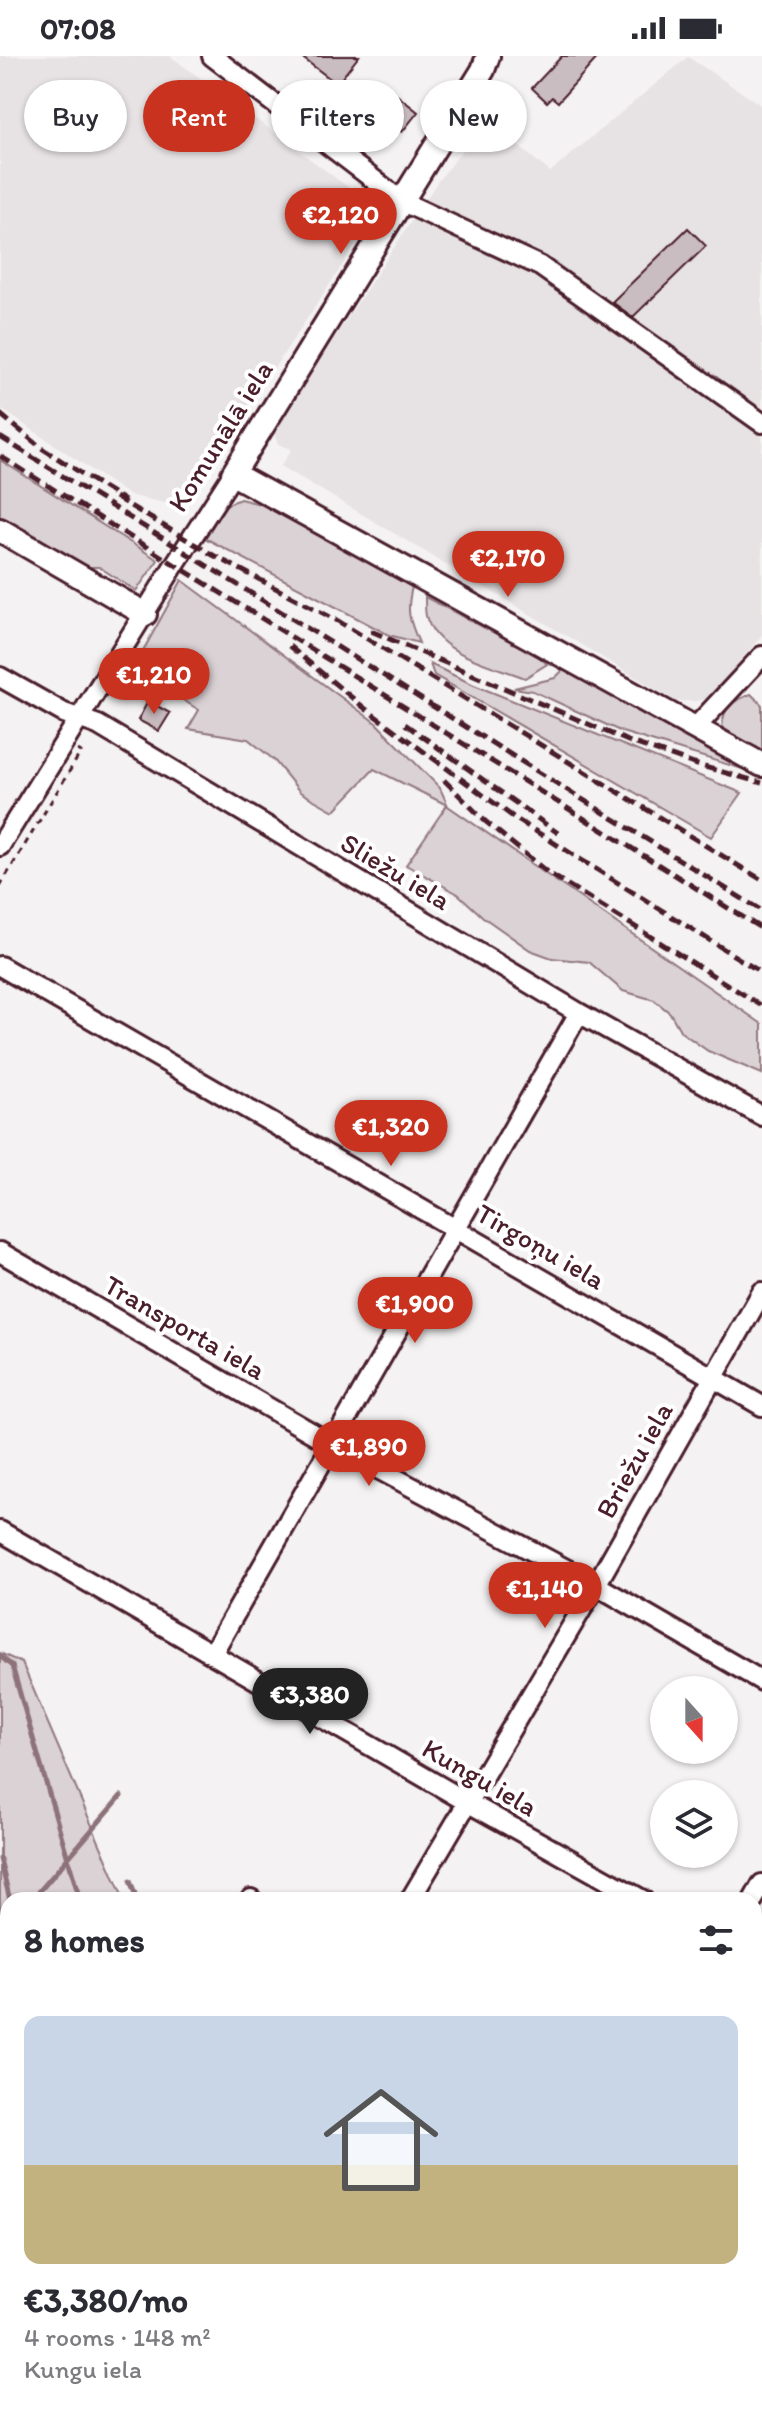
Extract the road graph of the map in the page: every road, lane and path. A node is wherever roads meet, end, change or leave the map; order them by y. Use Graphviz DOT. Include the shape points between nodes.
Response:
graph roads {
  1 [pos="212,56"];
  2 [pos="488,56"];
  3 [pos="403,202"];
  4 [pos="762,423"];
  5 [pos="233,474"];
  6 [pos="0,530"];
  7 [pos="145,614"];
  8 [pos="762,656"];
  9 [pos="0,677"];
  10 [pos="79,718"];
  11 [pos="695,728"];
  12 [pos="81,752"];
  13 [pos="762,765"];
  14 [pos="0,846"];
  15 [pos="0,886"];
  16 [pos="0,966"];
  17 [pos="579,1013"];
  18 [pos="762,1116"];
  19 [pos="457,1230"];
  20 [pos="0,1252"];
  21 [pos="762,1292"];
  22 [pos="712,1379"];
  23 [pos="762,1406"];
  24 [pos="333,1445"];
  25 [pos="0,1531"];
  26 [pos="596,1585"];
  27 [pos="212,1654"];
  28 [pos="762,1681"];
  29 [pos="467,1802"];
  30 [pos="415,1892"];
  31 [pos="629,1892"];
  1 -- 3 [label="street"];
  2 -- 3 [label="main road, Komunālā iela"];
  3 -- 4 [label="street" via="540,266"];
  3 -- 5 [label="main road, Komunālā iela"];
  5 -- 7 [label="street, Komunālā iela"];
  5 -- 11 [label="main road"];
  6 -- 7 [label="main road"];
  7 -- 10 [label="street, Komunālā iela"];
  8 -- 11 [label="street"];
  9 -- 10 [label="street, Sliežu iela"];
  10 -- 14 [label="street, Komunālā iela"];
  10 -- 17 [label="street, Sliežu iela"];
  11 -- 13 [label="main road"];
  12 -- 15 [label="path"];
  16 -- 19 [label="street, Tirgoņu iela"];
  17 -- 18 [label="street, Sliežu iela"];
  17 -- 19 [label="street"];
  19 -- 22 [label="street, Tirgoņu iela"];
  19 -- 24 [label="street"];
  20 -- 24 [label="street, Transporta iela"];
  21 -- 22 [label="street, Briežu iela"];
  22 -- 23 [label="street, Tirgoņu iela"];
  22 -- 26 [label="street, Briežu iela"];
  24 -- 26 [label="street, Transporta iela"];
  24 -- 27 [label="street"];
  25 -- 27 [label="street, Kungu iela"];
  26 -- 28 [label="street, Transporta iela"];
  26 -- 29 [label="street, Briežu iela"];
  27 -- 29 [label="street, Kungu iela"];
  29 -- 30 [label="street, Briežu iela"];
  29 -- 31 [label="street, Kungu iela"];
}
